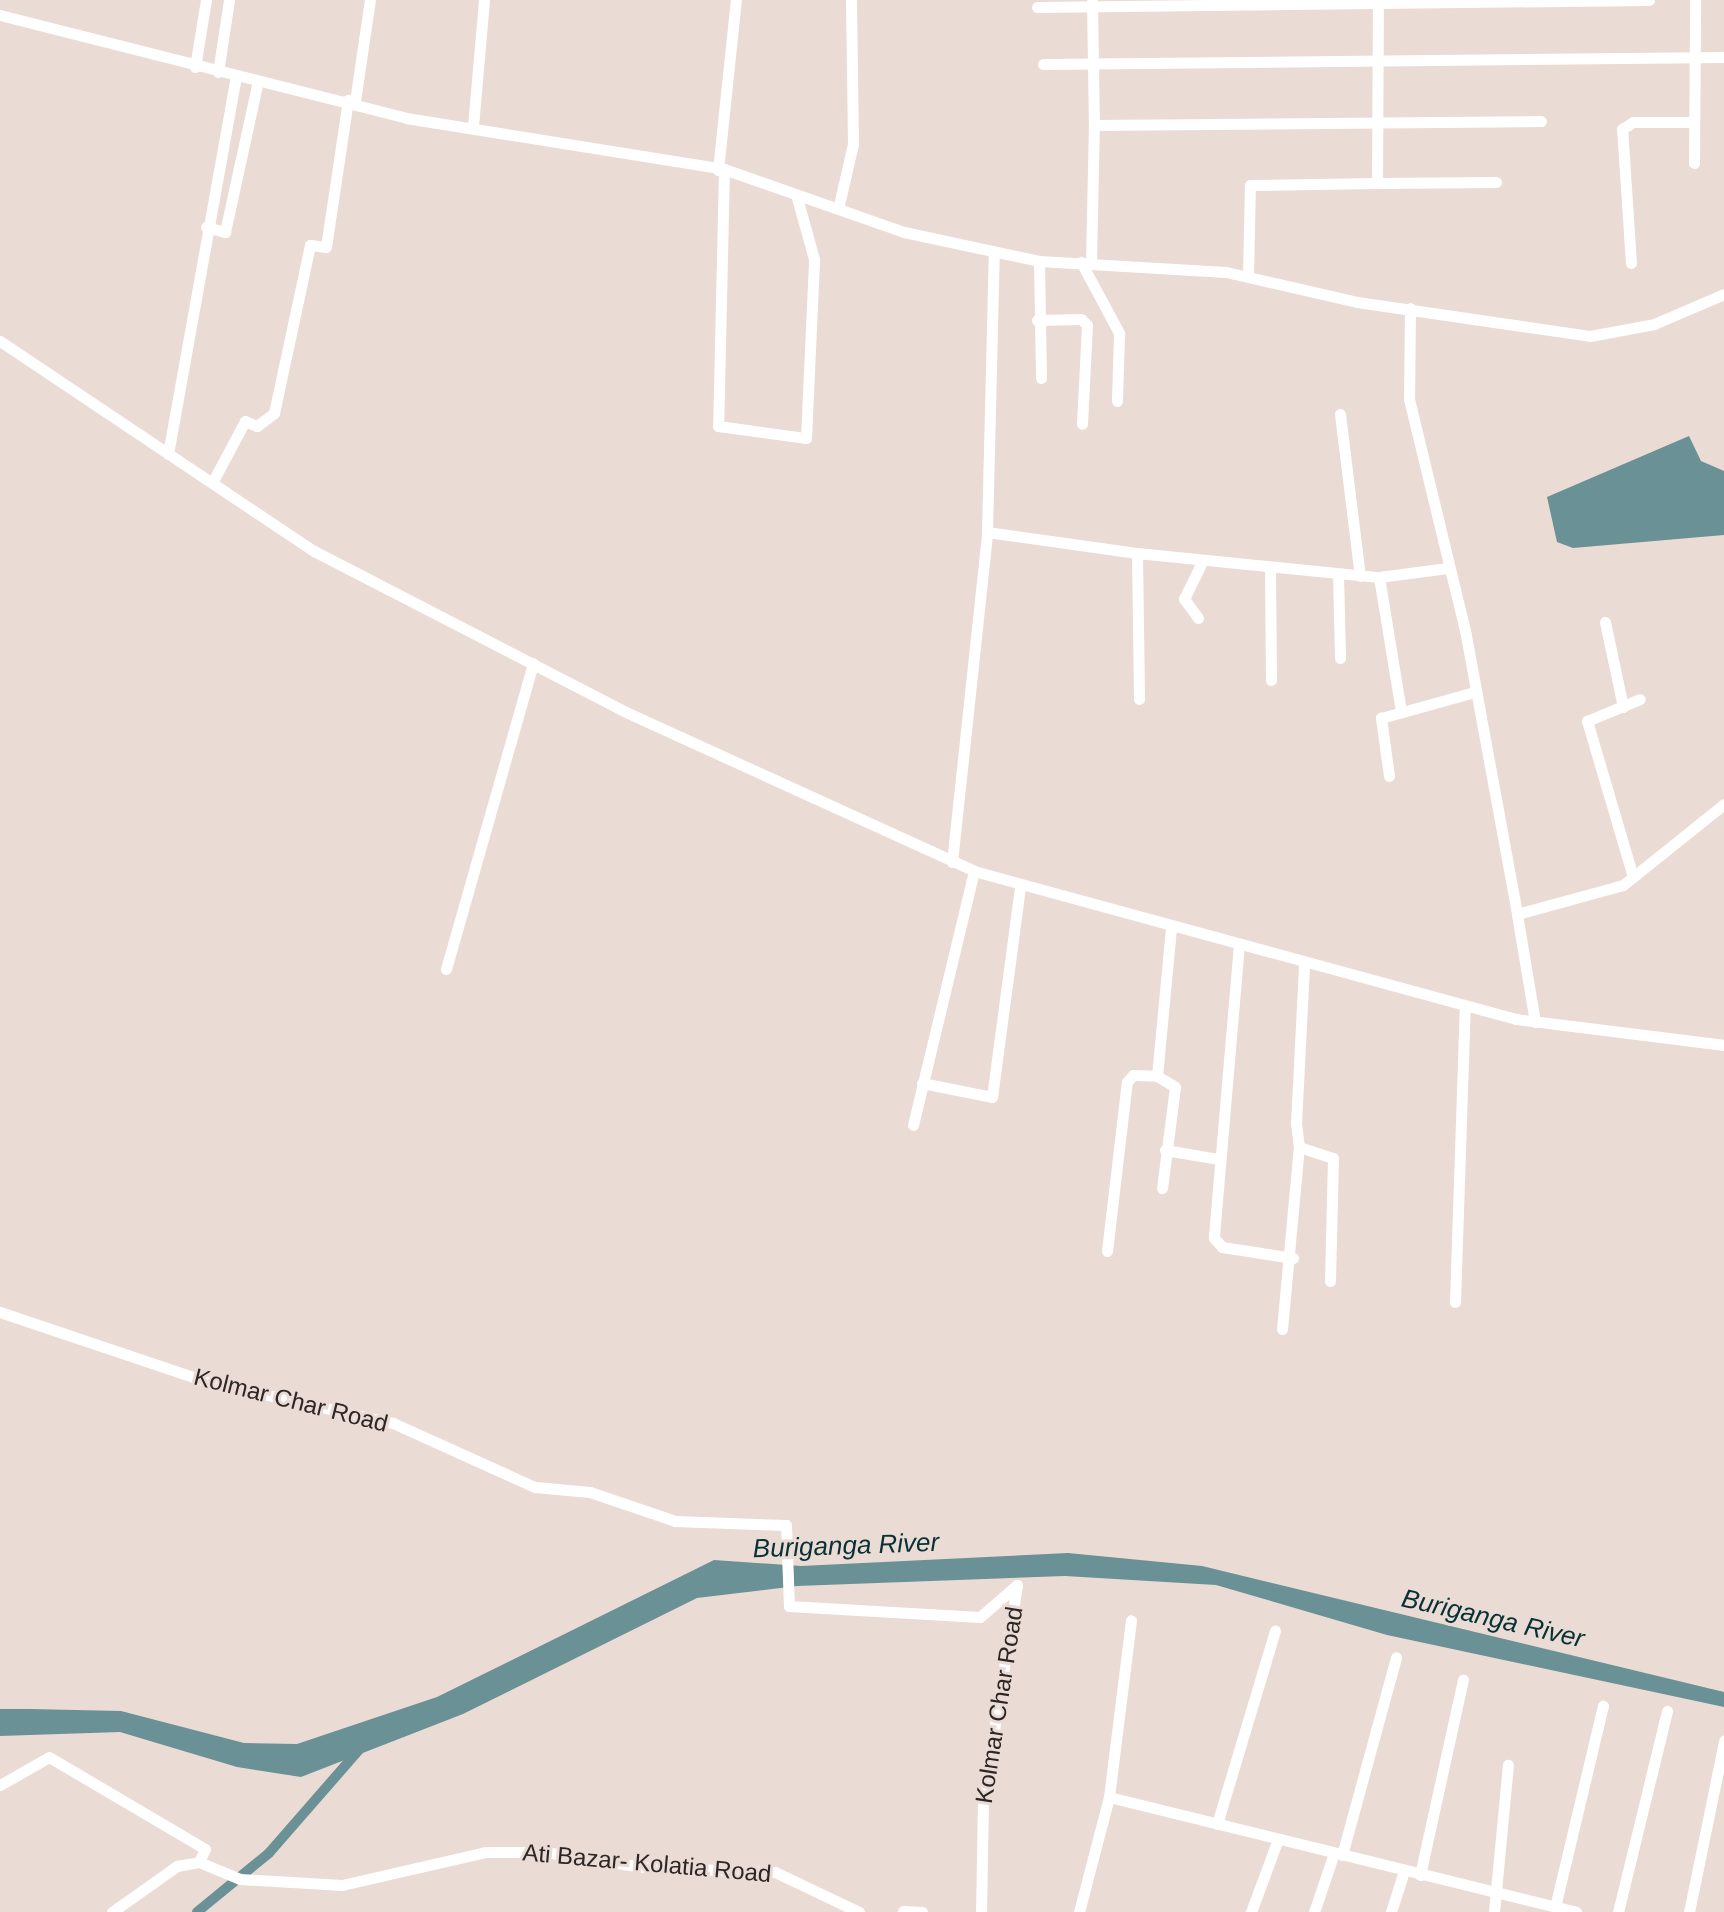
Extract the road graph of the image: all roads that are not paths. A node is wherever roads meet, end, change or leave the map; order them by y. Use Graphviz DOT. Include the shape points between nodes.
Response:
graph roads {
  1 [pos="206,0"];
  2 [pos="229,0"];
  3 [pos="370,0"];
  4 [pos="484,0"];
  5 [pos="736,0"];
  6 [pos="851,0"];
  7 [pos="1649,0"];
  8 [pos="1695,0"];
  9 [pos="1378,2"];
  10 [pos="1092,4"];
  11 [pos="1037,7"];
  12 [pos="0,15"];
  13 [pos="1695,57"];
  14 [pos="1724,57"];
  15 [pos="1379,63"];
  16 [pos="1043,64"];
  17 [pos="1093,64"];
  18 [pos="195,67"];
  19 [pos="218,72"];
  20 [pos="236,76"];
  21 [pos="258,81"];
  22 [pos="352,100"];
  23 [pos="1541,121"];
  24 [pos="1693,122"];
  25 [pos="1377,124"];
  26 [pos="1094,125"];
  27 [pos="473,126"];
  28 [pos="1694,163"];
  29 [pos="721,170"];
  30 [pos="1496,182"];
  31 [pos="1377,183"];
  32 [pos="796,194"];
  33 [pos="839,205"];
  34 [pos="206,227"];
  35 [pos="994,252"];
  36 [pos="1039,261"];
  37 [pos="1086,263"];
  38 [pos="1631,263"];
  39 [pos="1248,277"];
  40 [pos="1724,294"];
  41 [pos="1410,308"];
  42 [pos="1037,320"];
  43 [pos="0,341"];
  44 [pos="1041,378"];
  45 [pos="1117,401"];
  46 [pos="1340,414"];
  47 [pos="1082,424"];
  48 [pos="168,454"];
  49 [pos="213,481"];
  50 [pos="987,532"];
  51 [pos="1137,553"];
  52 [pos="1202,562"];
  53 [pos="1270,568"];
  54 [pos="1447,568"];
  55 [pos="1338,574"];
  56 [pos="1360,576"];
  57 [pos="1379,577"];
  58 [pos="1198,618"];
  59 [pos="1605,622"];
  60 [pos="1340,658"];
  61 [pos="533,663"];
  62 [pos="1271,680"];
  63 [pos="1475,692"];
  64 [pos="1139,699"];
  65 [pos="1640,699"];
  66 [pos="1623,707"];
  67 [pos="1401,711"];
  68 [pos="1389,776"];
  69 [pos="1724,804"];
  70 [pos="952,862"];
  71 [pos="974,871"];
  72 [pos="1633,877"];
  73 [pos="1020,887"];
  74 [pos="1517,914"];
  75 [pos="1171,927"];
  76 [pos="1239,944"];
  77 [pos="1304,966"];
  78 [pos="446,969"];
  79 [pos="1465,1006"];
  80 [pos="1535,1022"];
  81 [pos="1724,1045"];
  82 [pos="1157,1076"];
  83 [pos="922,1083"];
  84 [pos="913,1125"];
  85 [pos="1299,1147"];
  86 [pos="1165,1150"];
  87 [pos="1219,1159"];
  88 [pos="1162,1188"];
  89 [pos="1107,1251"];
  90 [pos="1293,1258"];
  91 [pos="1330,1281"];
  92 [pos="1455,1302"];
  93 [pos="0,1312"];
  94 [pos="1282,1329"];
  95 [pos="1131,1620"];
  96 [pos="1275,1631"];
  97 [pos="1396,1657"];
  98 [pos="1463,1680"];
  99 [pos="1603,1706"];
  100 [pos="1667,1711"];
  101 [pos="1724,1741"];
  102 [pos="1508,1765"];
  103 [pos="0,1785"];
  104 [pos="1109,1797"];
  105 [pos="1217,1824"];
  106 [pos="1278,1839"];
  107 [pos="1338,1854"];
  108 [pos="199,1862"];
  109 [pos="1404,1871"];
  110 [pos="1420,1875"];
  111 [pos="1498,1894"];
  112 [pos="1555,1907"];
  113 [pos="903,1911"];
  114 [pos="112,1912"];
  115 [pos="859,1912"];
  116 [pos="922,1912"];
  117 [pos="981,1912"];
  118 [pos="1079,1912"];
  119 [pos="1251,1912"];
  120 [pos="1314,1912"];
  121 [pos="1391,1912"];
  122 [pos="1494,1912"];
  123 [pos="1576,1912"];
  124 [pos="1618,1912"];
  125 [pos="1689,1912"];
  1 -- 18 [label="street"];
  2 -- 19 [label="street"];
  3 -- 22 [label="street"];
  4 -- 27 [label="street"];
  5 -- 29 [label="street"];
  6 -- 33 [label="street" via="853,144"];
  7 -- 9 [label="street"];
  8 -- 13 [label="street"];
  9 -- 10 [label="street"];
  9 -- 15 [label="street"];
  10 -- 11 [label="street"];
  10 -- 17 [label="street"];
  12 -- 18 [label="street"];
  13 -- 14 [label="street"];
  13 -- 15 [label="street" via="1491,55"];
  13 -- 24 [label="street"];
  15 -- 17 [label="street"];
  15 -- 25 [label="street"];
  16 -- 17 [label="street"];
  17 -- 26 [label="street"];
  18 -- 19 [label="street"];
  19 -- 20 [label="street"];
  20 -- 21 [label="street"];
  20 -- 34 [label="street"];
  21 -- 22 [label="street"];
  21 -- 34 [label="street" via="225,232"];
  22 -- 27 [label="street" via="406,118"];
  22 -- 49 [label="street" via="326,247 310,245 274,413 257,426 245,421"];
  23 -- 25 [label="street"];
  24 -- 28 [label="street"];
  24 -- 38 [label="street" via="1633,122 1622,129"];
  25 -- 26 [label="street"];
  25 -- 31 [label="street"];
  26 -- 37 [label="street"];
  27 -- 29 [label="street"];
  29 -- 32 [label="street"];
  29 -- 32 [label="street" via="718,426 806,438 814,259"];
  30 -- 31 [label="street"];
  31 -- 39 [label="street" via="1250,185"];
  32 -- 33 [label="street"];
  33 -- 35 [label="street" via="904,232"];
  34 -- 48 [label="street"];
  35 -- 36 [label="street"];
  35 -- 50 [label="street"];
  36 -- 37 [label="street"];
  36 -- 42 [label="street"];
  37 -- 39 [label="street"];
  37 -- 45 [label="street" via="1119,333"];
  39 -- 41 [label="street"];
  40 -- 41 [label="street" via="1654,324 1590,336"];
  41 -- 54 [label="street" via="1409,399"];
  42 -- 44 [label="street"];
  42 -- 47 [label="street" via="1081,319 1087,325"];
  43 -- 48 [label="street"];
  46 -- 56 [label="street"];
  48 -- 49 [label="street"];
  49 -- 61 [label="street" via="314,551"];
  50 -- 51 [label="street"];
  50 -- 70 [label="street"];
  51 -- 52 [label="street"];
  51 -- 64 [label="street"];
  52 -- 53 [label="street"];
  52 -- 58 [label="street" via="1184,599"];
  53 -- 55 [label="street"];
  53 -- 62 [label="street"];
  54 -- 57 [label="street"];
  54 -- 63 [label="street"];
  55 -- 56 [label="street"];
  55 -- 60 [label="street"];
  56 -- 57 [label="street"];
  57 -- 67 [label="street"];
  59 -- 66 [label="street"];
  61 -- 70 [label="street"];
  61 -- 78 [label="street"];
  63 -- 67 [label="street"];
  63 -- 74 [label="street"];
  65 -- 66 [label="street"];
  66 -- 72 [label="street" via="1587,721"];
  67 -- 68 [label="street" via="1379,722"];
  69 -- 72 [label="street"];
  70 -- 71 [label="street"];
  71 -- 73 [label="street"];
  71 -- 83 [label="street"];
  72 -- 74 [label="street"];
  73 -- 75 [label="street"];
  73 -- 83 [label="street" via="992,1097"];
  74 -- 80 [label="street"];
  75 -- 76 [label="street"];
  75 -- 82 [label="street"];
  76 -- 77 [label="street"];
  76 -- 87 [label="street"];
  77 -- 79 [label="street"];
  77 -- 85 [label="street"];
  79 -- 80 [label="street"];
  79 -- 92 [label="street"];
  80 -- 81 [label="street"];
  82 -- 86 [label="street" via="1175,1087"];
  82 -- 89 [label="street" via="1133,1075 1127,1082"];
  83 -- 84 [label="street"];
  85 -- 90 [label="street"];
  85 -- 91 [label="street" via="1333,1158"];
  86 -- 87 [label="street"];
  86 -- 88 [label="street"];
  87 -- 90 [label="street" via="1216,1242"];
  90 -- 94 [label="street"];
  93 -- 117 [label="street, Kolmar Char Road" via="205,1381 393,1423 535,1487 590,1492 675,1521 786,1525 789,1606 916,1619 980,1617 1017,1585 983,1800"];
  95 -- 104 [label="street"];
  96 -- 105 [label="street"];
  97 -- 107 [label="street"];
  98 -- 110 [label="street"];
  99 -- 112 [label="street"];
  100 -- 124 [label="street"];
  101 -- 125 [label="street"];
  102 -- 111 [label="street"];
  103 -- 108 [label="street" via="49,1757 205,1849"];
  104 -- 105 [label="street"];
  104 -- 118 [label="street"];
  105 -- 106 [label="street"];
  106 -- 107 [label="street"];
  106 -- 119 [label="street"];
  107 -- 109 [label="street"];
  107 -- 120 [label="street"];
  108 -- 114 [label="street" via="177,1866"];
  108 -- 115 [label="street, Ati Bazar- Kolatia Road" via="240,1879 342,1885 486,1852 545,1852 643,1867 775,1872"];
  109 -- 110 [label="street"];
  109 -- 121 [label="street"];
  110 -- 111 [label="street"];
  111 -- 112 [label="street"];
  111 -- 122 [label="street"];
  112 -- 123 [label="street"];
  113 -- 116 [label="street"];
}
